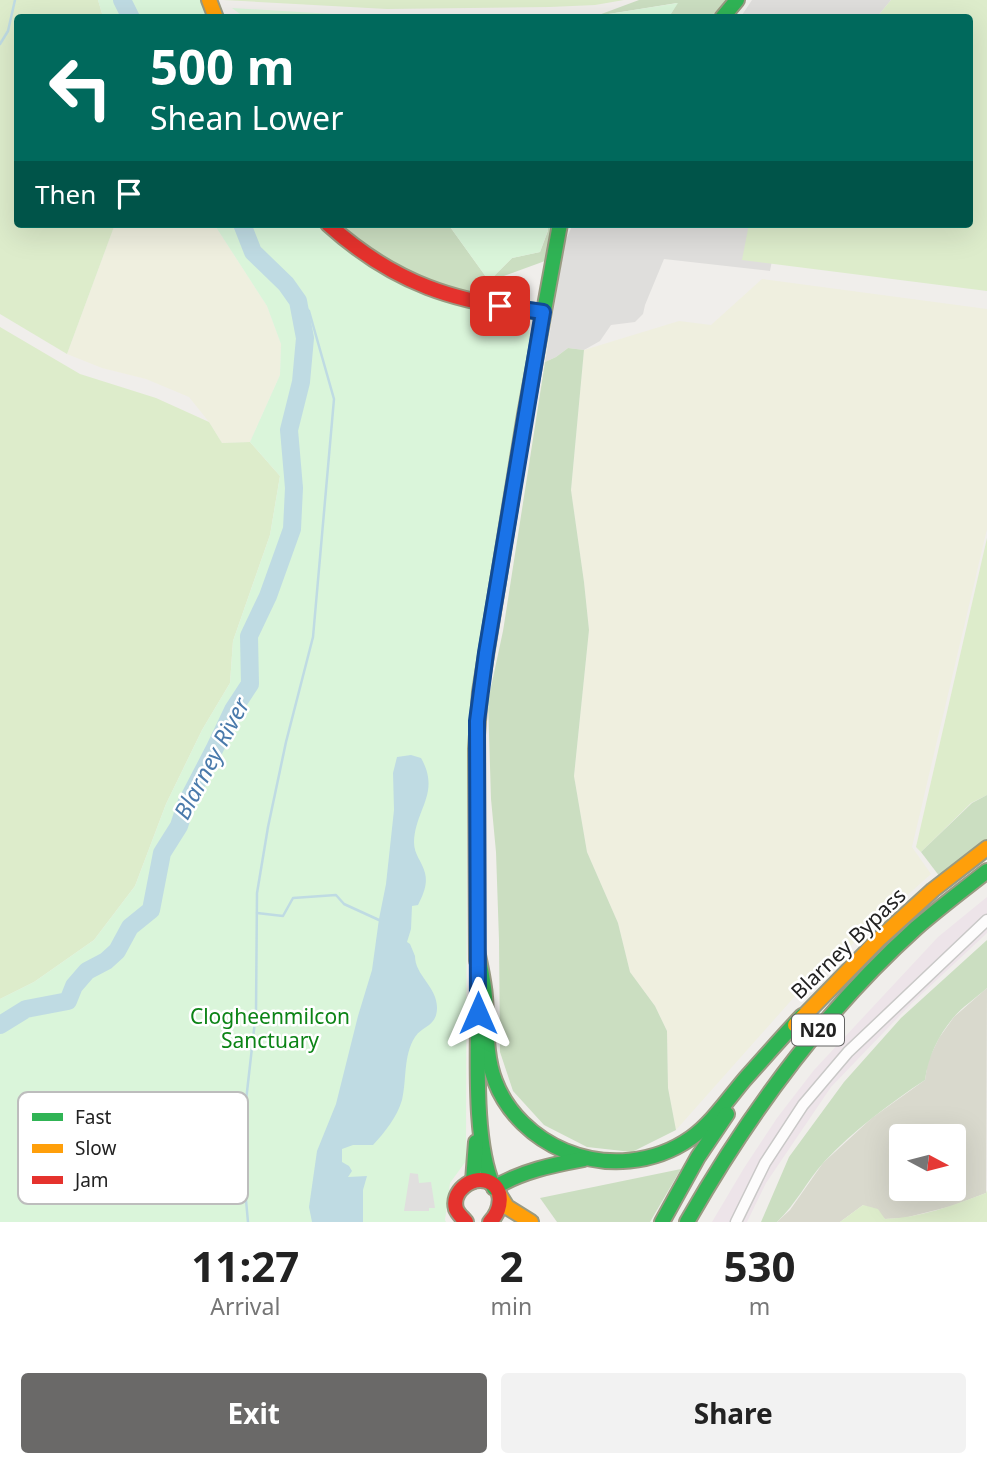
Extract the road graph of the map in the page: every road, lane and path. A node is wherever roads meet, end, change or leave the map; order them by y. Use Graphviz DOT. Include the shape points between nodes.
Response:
graph roads {
  1 [pos="737,0"];
  2 [pos="725,14"];
  3 [pos="332,228"];
  4 [pos="559,228"];
  5 [pos="543,312"];
  6 [pos="987,848"];
  7 [pos="987,871"];
  8 [pos="987,920"];
  9 [pos="477,950"];
  10 [pos="803,1016"];
  11 [pos="478,1095"];
  12 [pos="585,1159"];
  13 [pos="473,1181"];
  14 [pos="495,1189"];
  15 [pos="497,1221"];
  16 [pos="466,1222"];
  17 [pos="531,1222"];
  18 [pos="662,1222"];
  19 [pos="687,1222"];
  20 [pos="736,1222"];
  1 -- 2 [label="main road"];
  3 -- 5 [label="main road" via="373,261 439,293"];
  4 -- 5 [label="main road"];
  5 -- 9 [label="main road" via="477,721"];
  6 -- 10 [label="main road, Blarney Bypass / N20" via="878,940"];
  7 -- 19 [label="main road, Blarney Bypass / N20" via="918,926 829,1016 747,1122"];
  8 -- 20 [label="street" via="848,1052 803,1105 765,1163"];
  9 -- 11 [label="main road"];
  9 -- 12 [label="main road" via="489,1061 506,1103 540,1139"];
  10 -- 12 [label="main road" via="692,1137 629,1162"];
  10 -- 18 [label="main road, Blarney Bypass / N20" via="718,1126"];
  11 -- 13 [label="main road"];
  11 -- 14 [label="main road" via="484,1156"];
  12 -- 14 [label="main road" via="512,1176"];
  13 -- 14 [label="main road" via="484,1181"];
  13 -- 16 [label="main road" via="464,1185 456,1201 458,1214"];
  14 -- 15 [label="main road" via="500,1200"];
  14 -- 17 [label="main road" via="512,1211"];
}
